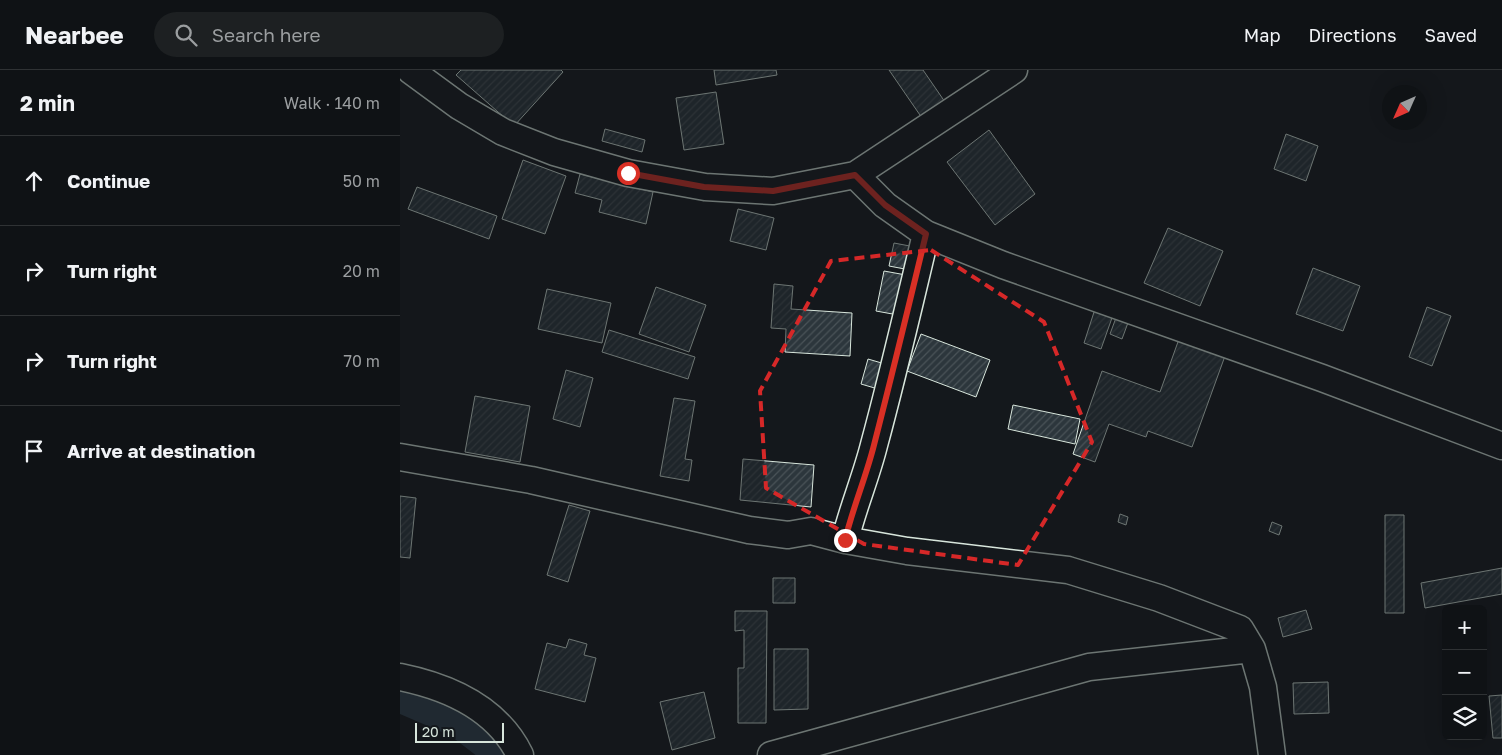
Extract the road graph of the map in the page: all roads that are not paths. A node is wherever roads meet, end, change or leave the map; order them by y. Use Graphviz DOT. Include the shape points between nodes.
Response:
graph roads {
  1 [pos="410,70"];
  2 [pos="1014,70"];
  3 [pos="855,175"];
  4 [pos="926,234"];
  5 [pos="1502,446"];
  6 [pos="400,457"];
  7 [pos="845,540"];
  8 [pos="1252,649"];
  9 [pos="400,677"];
  10 [pos="520,755"];
  11 [pos="771,755"];
  12 [pos="1272,755"];
  1 -- 3 [label="street" via="503,132 554,152 628,173 704,187 773,191"];
  2 -- 3 [label="street"];
  3 -- 4 [label="street" via="885,205"];
  4 -- 5 [label="street"];
  4 -- 7 [label="street" via="874,446"];
  6 -- 7 [label="street" via="531,480 749,530 788,534 811,532"];
  7 -- 8 [label="street" via="1068,570 1159,598 1240,629"];
  8 -- 11 [label="street" via="1089,667"];
  8 -- 12 [label="street" via="1263,687"];
  9 -- 10 [label="street" via="452,692 473,704 496,720"];
}
